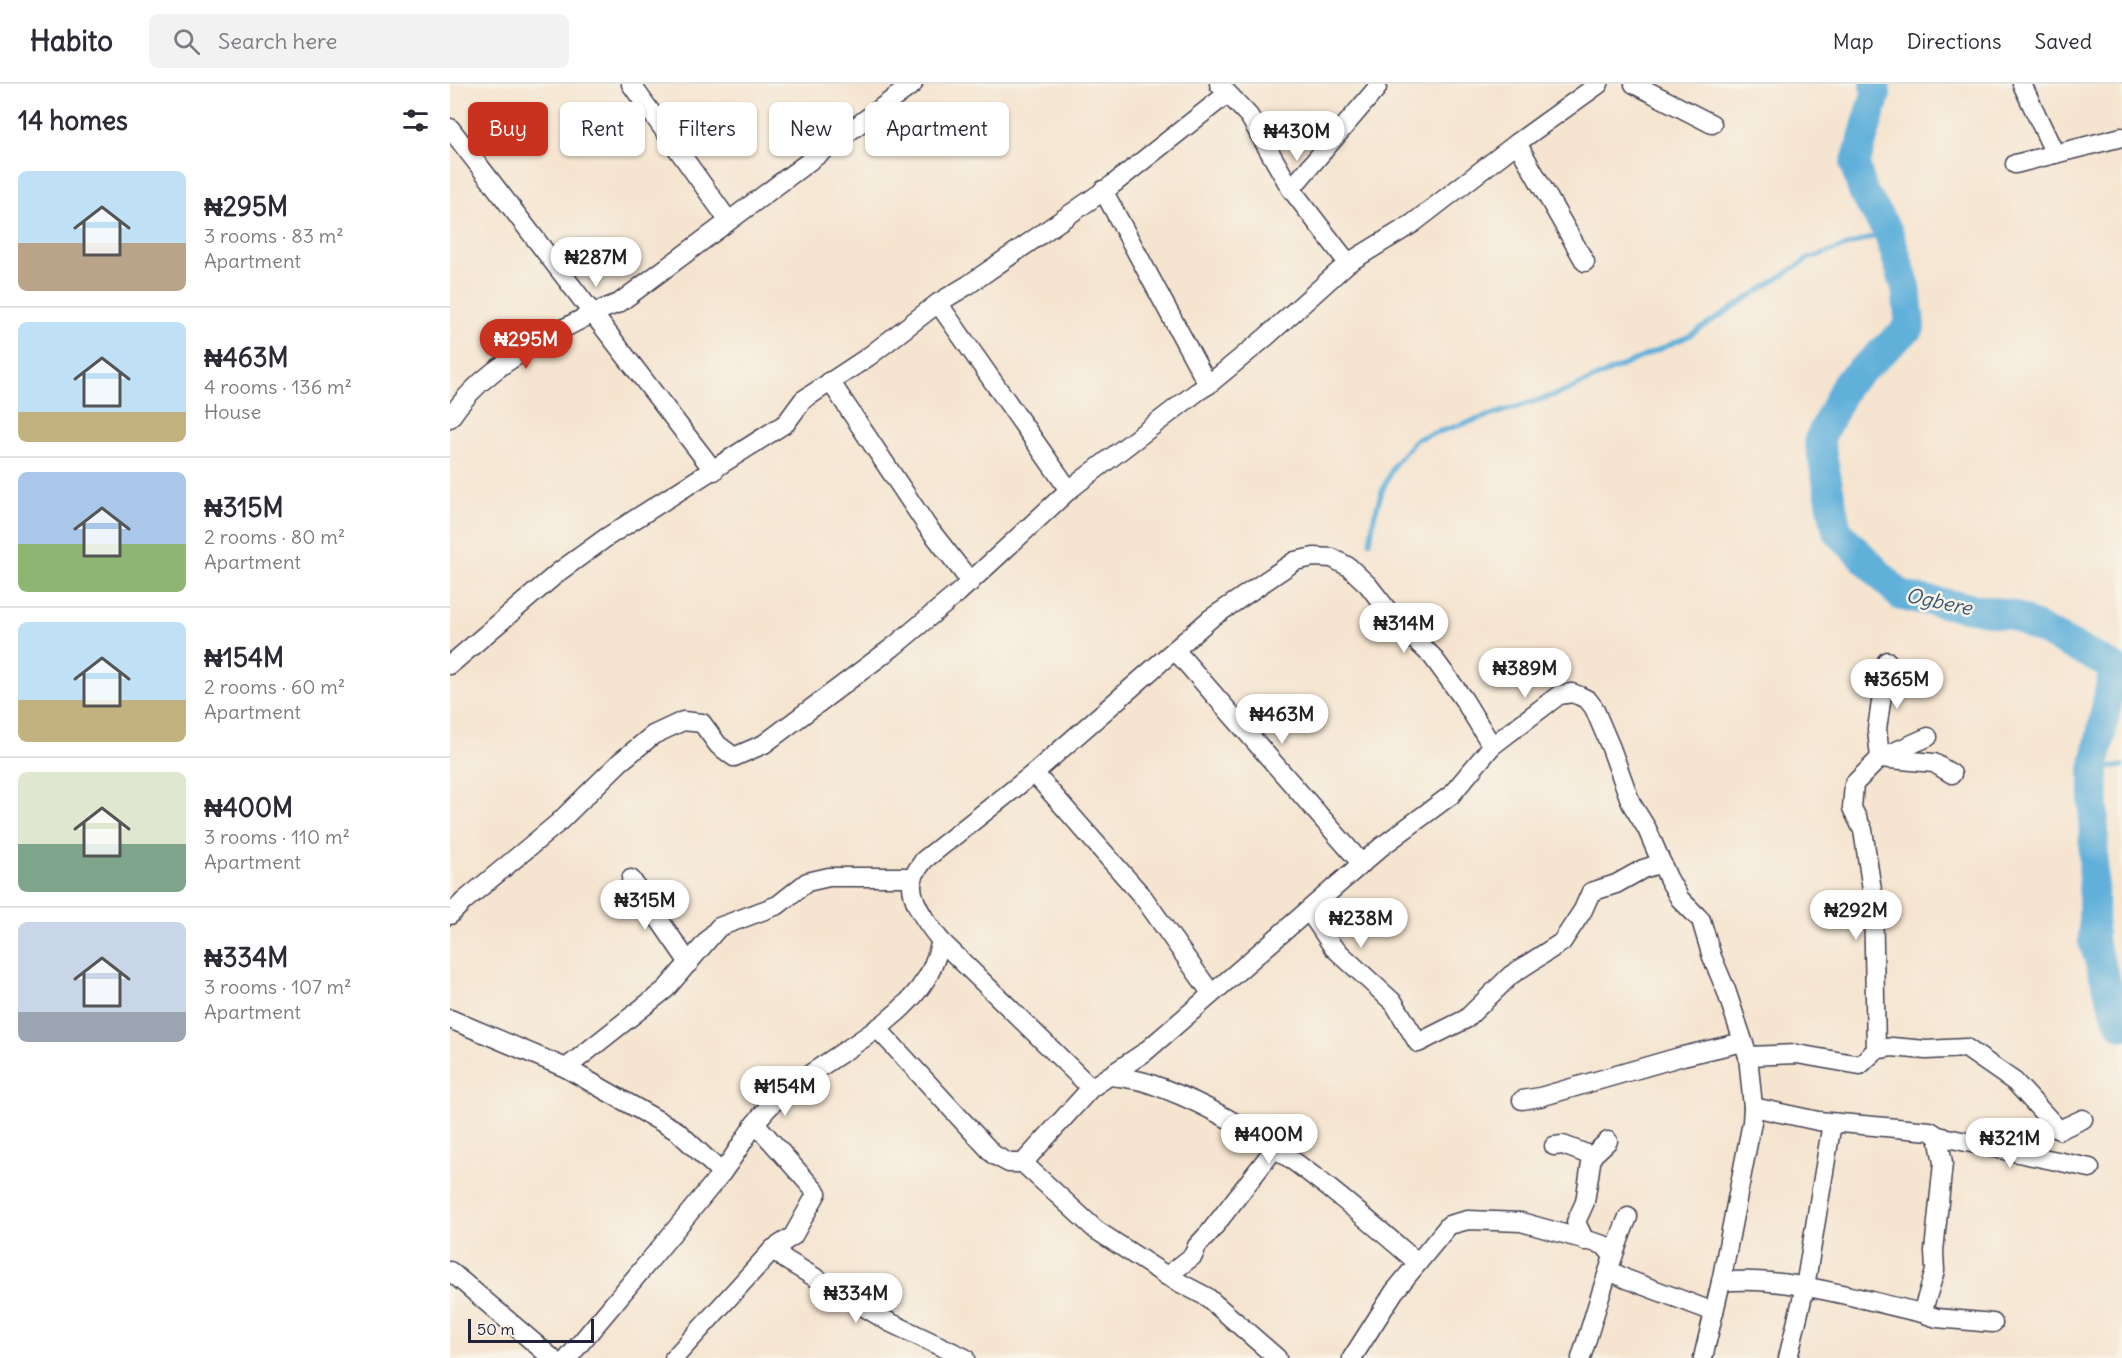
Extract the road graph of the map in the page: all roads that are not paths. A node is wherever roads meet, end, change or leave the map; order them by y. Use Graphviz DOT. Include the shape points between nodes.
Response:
graph roads {
  1 [pos="631,84"];
  2 [pos="913,84"];
  3 [pos="1377,84"];
  4 [pos="1599,84"];
  5 [pos="1634,84"];
  6 [pos="2022,84"];
  7 [pos="1223,89"];
  8 [pos="1712,124"];
  9 [pos="450,128"];
  10 [pos="2122,137"];
  11 [pos="1517,143"];
  12 [pos="2055,154"];
  13 [pos="2015,164"];
  14 [pos="1291,189"];
  15 [pos="1103,190"];
  16 [pos="728,220"];
  17 [pos="1585,262"];
  18 [pos="1348,263"];
  19 [pos="938,303"];
  20 [pos="591,312"];
  21 [pos="830,381"];
  22 [pos="1208,385"];
  23 [pos="450,418"];
  24 [pos="714,471"];
  25 [pos="1069,490"];
  26 [pos="970,583"];
  27 [pos="1174,650"];
  28 [pos="1887,661"];
  29 [pos="450,665"];
  30 [pos="1928,736"];
  31 [pos="1492,746"];
  32 [pos="1880,758"];
  33 [pos="1034,773"];
  34 [pos="1952,774"];
  35 [pos="1662,863"];
  36 [pos="1362,864"];
  37 [pos="913,878"];
  38 [pos="631,879"];
  39 [pos="1309,911"];
  40 [pos="450,915"];
  41 [pos="941,941"];
  42 [pos="689,963"];
  43 [pos="1211,993"];
  44 [pos="450,1019"];
  45 [pos="877,1028"];
  46 [pos="1746,1049"];
  47 [pos="1876,1050"];
  48 [pos="566,1068"];
  49 [pos="1112,1076"];
  50 [pos="1091,1088"];
  51 [pos="1522,1100"];
  52 [pos="1753,1107"];
  53 [pos="2083,1119"];
  54 [pos="1832,1123"];
  55 [pos="755,1124"];
  56 [pos="1938,1136"];
  57 [pos="1608,1141"];
  58 [pos="1554,1146"];
  59 [pos="1275,1148"];
  60 [pos="1592,1156"];
  61 [pos="1023,1162"];
  62 [pos="2090,1168"];
  63 [pos="722,1173"];
  64 [pos="1628,1217"];
  65 [pos="1585,1241"];
  66 [pos="772,1249"];
  67 [pos="1610,1262"];
  68 [pos="1418,1263"];
  69 [pos="450,1271"];
  70 [pos="1167,1276"];
  71 [pos="1721,1282"];
  72 [pos="1805,1287"];
  73 [pos="1714,1312"];
  74 [pos="1922,1313"];
  75 [pos="1993,1323"];
  76 [pos="552,1358"];
  77 [pos="568,1358"];
  78 [pos="674,1358"];
  79 [pos="966,1358"];
  80 [pos="976,1358"];
  81 [pos="1277,1358"];
  82 [pos="1352,1358"];
  83 [pos="1581,1358"];
  84 [pos="1703,1358"];
  85 [pos="1788,1358"];
  1 -- 16 [label="street"];
  2 -- 16 [label="street"];
  3 -- 14 [label="street"];
  4 -- 11 [label="street"];
  5 -- 8 [label="street"];
  6 -- 12 [label="street"];
  7 -- 14 [label="street" via="1249,116"];
  7 -- 15 [label="street"];
  9 -- 20 [label="street"];
  10 -- 12 [label="street"];
  11 -- 17 [label="street"];
  11 -- 18 [label="street" via="1412,224"];
  12 -- 13 [label="street"];
  14 -- 18 [label="street"];
  15 -- 19 [label="street"];
  15 -- 22 [label="street"];
  16 -- 20 [label="street" via="619,303"];
  18 -- 22 [label="street"];
  19 -- 21 [label="street"];
  19 -- 25 [label="street"];
  20 -- 23 [label="street" via="481,380"];
  20 -- 24 [label="street"];
  21 -- 24 [label="street" via="803,400 786,423"];
  21 -- 26 [label="street"];
  22 -- 25 [label="street"];
  24 -- 29 [label="street" via="560,571"];
  25 -- 26 [label="street"];
  26 -- 40 [label="street" via="764,744 734,757 718,745 702,723 683,721 653,735"];
  27 -- 31 [label="street" via="1210,619 1295,561 1332,558 1368,585 1400,626 1432,656"];
  27 -- 33 [label="street"];
  27 -- 36 [label="street"];
  28 -- 32 [label="street" via="1877,729"];
  30 -- 32 [label="street"];
  31 -- 35 [label="street" via="1559,695 1572,693 1588,700 1631,803"];
  31 -- 36 [label="street" via="1451,795"];
  32 -- 34 [label="street" via="1934,763"];
  32 -- 47 [label="street" via="1854,784 1852,808 1863,830 1873,897"];
  33 -- 37 [label="street" via="924,860"];
  33 -- 43 [label="street" via="1143,897"];
  35 -- 39 [label="street" via="1591,892 1562,942 1511,975 1466,1019 1418,1043 1394,1003 1333,947"];
  35 -- 46 [label="street" via="1680,899 1701,920"];
  36 -- 39 [label="street"];
  37 -- 41 [label="street" via="915,903"];
  37 -- 42 [label="street" via="829,878 807,882 778,905 719,927"];
  38 -- 42 [label="street"];
  39 -- 43 [label="street"];
  41 -- 45 [label="street" via="926,980"];
  41 -- 50 [label="street"];
  42 -- 48 [label="street" via="666,990"];
  43 -- 49 [label="street" via="1146,1052"];
  44 -- 48 [label="street"];
  45 -- 55 [label="street" via="774,1102"];
  45 -- 61 [label="street" via="994,1155 1009,1163"];
  46 -- 47 [label="street" via="1860,1065"];
  46 -- 51 [label="street" via="1683,1056"];
  46 -- 52 [label="street"];
  47 -- 53 [label="street" via="1966,1048 2015,1082 2060,1130"];
  48 -- 63 [label="street" via="677,1131"];
  49 -- 50 [label="street"];
  49 -- 59 [label="street" via="1147,1082 1218,1112"];
  50 -- 61 [label="street"];
  52 -- 54 [label="street"];
  52 -- 71 [label="street"];
  54 -- 56 [label="street" via="1930,1131"];
  54 -- 72 [label="street"];
  55 -- 63 [label="street"];
  55 -- 66 [label="street" via="817,1193 793,1236"];
  56 -- 62 [label="street"];
  56 -- 74 [label="street" via="1943,1163 1935,1271"];
  57 -- 60 [label="street"];
  58 -- 60 [label="street" via="1563,1145"];
  59 -- 68 [label="street" via="1349,1203"];
  59 -- 70 [label="street" via="1193,1256"];
  60 -- 65 [label="street" via="1585,1203 1576,1222"];
  61 -- 70 [label="street" via="1096,1230"];
  63 -- 77 [label="street"];
  64 -- 67 [label="street"];
  65 -- 67 [label="street" via="1604,1245"];
  65 -- 68 [label="street" via="1521,1222 1468,1220 1449,1225"];
  66 -- 78 [label="street"];
  66 -- 79 [label="street" via="889,1322"];
  67 -- 73 [label="street" via="1626,1279"];
  67 -- 83 [label="street"];
  68 -- 82 [label="street" via="1394,1292"];
  69 -- 76 [label="street"];
  70 -- 81 [label="street" via="1207,1297"];
  71 -- 72 [label="street" via="1747,1279"];
  71 -- 73 [label="street"];
  72 -- 74 [label="street"];
  72 -- 85 [label="street"];
  73 -- 84 [label="street"];
  74 -- 75 [label="street"];
  79 -- 80 [label="street"];
}
